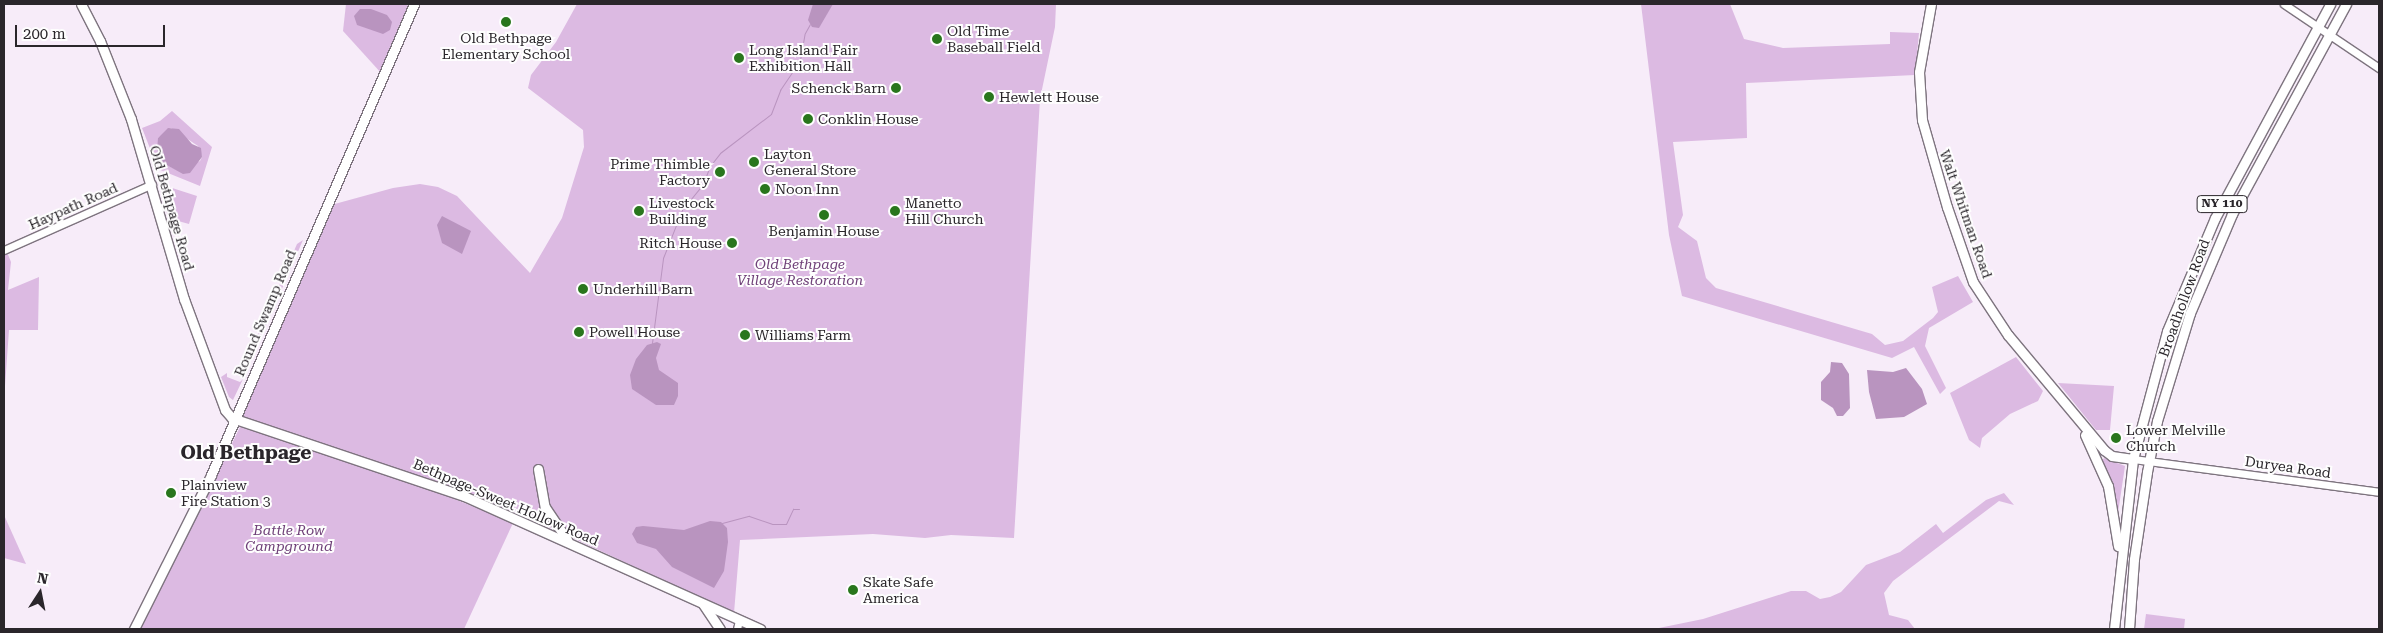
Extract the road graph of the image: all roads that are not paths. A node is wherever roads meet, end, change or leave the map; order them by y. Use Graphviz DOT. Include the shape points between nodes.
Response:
graph roads {
  1 [pos="81,4"];
  2 [pos="414,4"];
  3 [pos="1930,4"];
  4 [pos="2284,4"];
  5 [pos="2330,4"];
  6 [pos="2346,4"];
  7 [pos="2318,26"];
  8 [pos="2330,33"];
  9 [pos="2379,68"];
  10 [pos="152,184"];
  11 [pos="4,250"];
  12 [pos="235,419"];
  13 [pos="2079,421"];
  14 [pos="2133,459"];
  15 [pos="2149,460"];
  16 [pos="538,469"];
  17 [pos="2379,492"];
  18 [pos="569,542"];
  19 [pos="2119,576"];
  20 [pos="701,602"];
  21 [pos="738,625"];
  22 [pos="134,629"];
  23 [pos="720,629"];
  24 [pos="760,629"];
  25 [pos="2114,629"];
  26 [pos="2129,629"];
  1 -- 10 [label="main road, Old Bethpage Road" via="100,41 131,119"];
  2 -- 12 [label="main road, Round Swamp Road"];
  3 -- 13 [label="main road, Walt Whitman Road" via="1919,72 1922,120 1965,263 1992,314"];
  4 -- 7 [label="street"];
  5 -- 7 [label="main road, Broadhollow Road / NY 110"];
  6 -- 8 [label="main road, Broadhollow Road / NY 110"];
  7 -- 8 [label="street"];
  7 -- 14 [label="main road, Broadhollow Road / NY 110" via="2215,218 2192,268 2159,354"];
  8 -- 9 [label="street"];
  8 -- 15 [label="main road, Broadhollow Road / NY 110" via="2206,269 2176,354"];
  10 -- 11 [label="street, Haypath Road"];
  10 -- 12 [label="main road, Old Bethpage Road" via="184,299 225,410"];
  12 -- 18 [label="main road, Bethpage-Sweet Hollow Road" via="410,475"];
  12 -- 22 [label="main road, Round Swamp Road"];
  13 -- 14 [label="main road, Walt Whitman Road" via="2108,454"];
  13 -- 19 [label="main road" via="2108,486 2116,523"];
  14 -- 15 [label="street, Duryea Road"];
  14 -- 19 [label="main road, Broadhollow Road / NY 110"];
  15 -- 17 [label="street, Duryea Road"];
  15 -- 26 [label="main road, Broadhollow Road / NY 110" via="2134,559"];
  16 -- 18 [label="main road" via="545,508"];
  18 -- 20 [label="main road, Bethpage-Sweet Hollow Road"];
  19 -- 25 [label="main road, Broadhollow Road / NY 110"];
  20 -- 21 [label="main road, Bethpage-Sweet Hollow Road"];
  20 -- 23 [label="main road"];
  21 -- 24 [label="main road, Bethpage-Sweet Hollow Road"];
}
